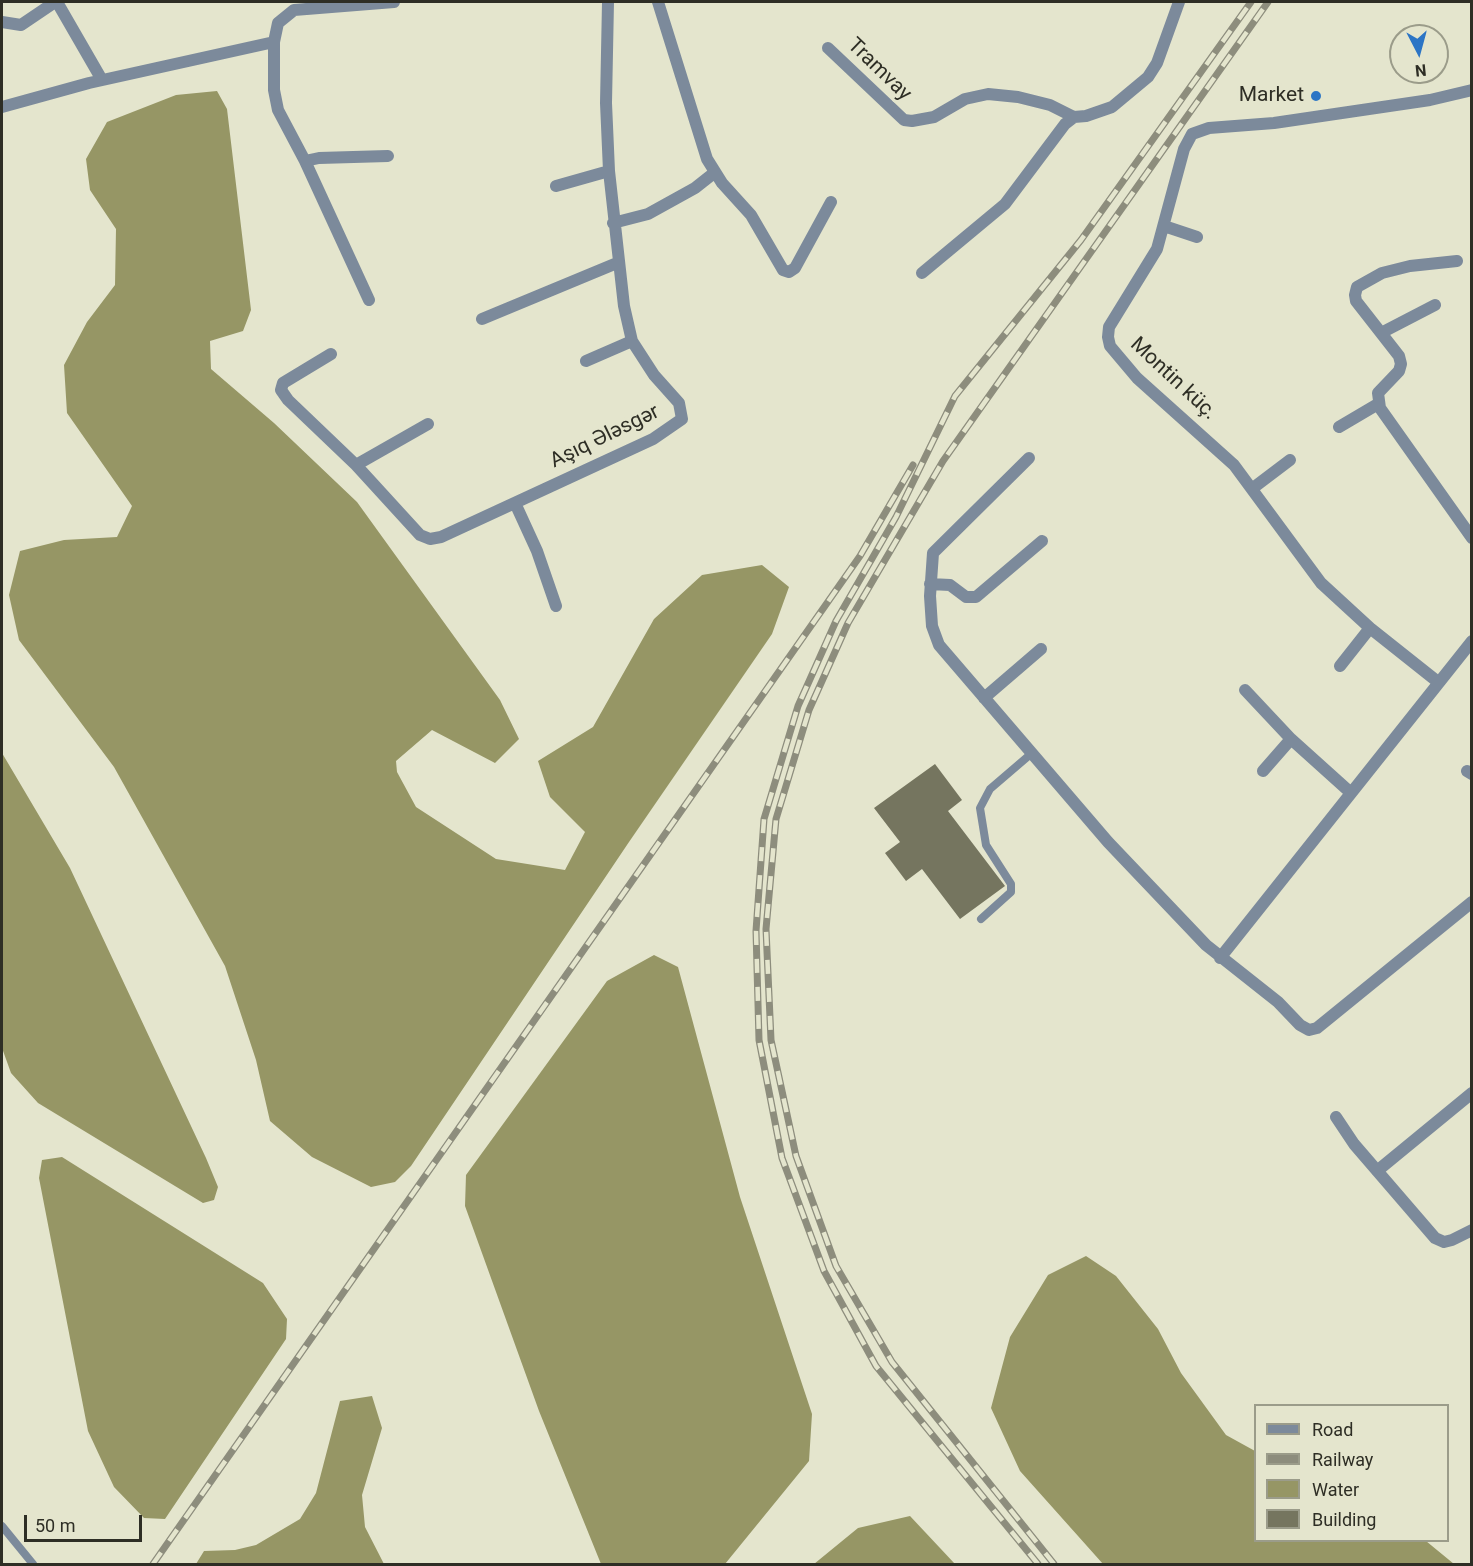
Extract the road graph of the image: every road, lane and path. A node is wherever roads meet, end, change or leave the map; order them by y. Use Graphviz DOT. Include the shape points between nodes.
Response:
graph roads {
  1 [pos="56,2"];
  2 [pos="394,2"];
  3 [pos="608,2"];
  4 [pos="658,2"];
  5 [pos="1179,2"];
  6 [pos="2,22"];
  7 [pos="274,42"];
  8 [pos="828,48"];
  9 [pos="102,80"];
  10 [pos="1472,90"];
  11 [pos="2,107"];
  12 [pos="1074,117"];
  13 [pos="388,156"];
  14 [pos="305,160"];
  15 [pos="609,171"];
  16 [pos="714,173"];
  17 [pos="556,186"];
  18 [pos="831,202"];
  19 [pos="613,224"];
  20 [pos="1164,226"];
  21 [pos="1197,237"];
  22 [pos="1457,261"];
  23 [pos="617,263"];
  24 [pos="922,273"];
  25 [pos="369,300"];
  26 [pos="1435,305"];
  27 [pos="482,319"];
  28 [pos="1381,333"];
  29 [pos="632,341"];
  30 [pos="331,354"];
  31 [pos="586,361"];
  32 [pos="1378,404"];
  33 [pos="428,424"];
  34 [pos="1339,428"];
  35 [pos="1029,458"];
  36 [pos="1290,460"];
  37 [pos="356,465"];
  38 [pos="1253,488"];
  39 [pos="515,502"];
  40 [pos="1472,538"];
  41 [pos="1042,541"];
  42 [pos="930,584"];
  43 [pos="556,606"];
  44 [pos="1370,628"];
  45 [pos="1472,641"];
  46 [pos="1041,649"];
  47 [pos="1340,666"];
  48 [pos="1438,682"];
  49 [pos="1245,690"];
  50 [pos="984,698"];
  51 [pos="1291,738"];
  52 [pos="1032,753"];
  53 [pos="1263,771"];
  54 [pos="1351,793"];
  55 [pos="1472,902"];
  56 [pos="981,919"];
  57 [pos="1220,958"];
  58 [pos="1472,1093"];
  59 [pos="1336,1117"];
  60 [pos="1377,1171"];
  61 [pos="1472,1230"];
  62 [pos="2,1526"];
  63 [pos="33,1564"];
  1 -- 6 [label="street" via="21,25"];
  1 -- 9 [label="street"];
  2 -- 7 [label="street" via="294,10 278,23"];
  3 -- 15 [label="street, Aşıq Ələsgər"];
  4 -- 16 [label="street"];
  5 -- 12 [label="street" via="1148,78 1112,107 1098,114"];
  7 -- 9 [label="street"];
  7 -- 14 [label="street" via="278,110"];
  8 -- 12 [label="street, Tramvay" via="904,120 934,117 965,99 988,94 1050,105"];
  9 -- 11 [label="street"];
  10 -- 20 [label="street, Montin küç." via="1419,102 1198,130 1184,149"];
  12 -- 24 [label="street" via="1005,204"];
  13 -- 14 [label="street"];
  14 -- 25 [label="street"];
  15 -- 17 [label="street"];
  15 -- 19 [label="street, Aşıq Ələsgər"];
  16 -- 18 [label="street" via="751,215 783,270 789,272 795,268"];
  16 -- 19 [label="street" via="696,188 648,214"];
  19 -- 23 [label="street, Aşıq Ələsgər"];
  20 -- 21 [label="street"];
  20 -- 38 [label="street, Montin küç." via="1149,265 1109,327 1110,346 1159,399 1222,451"];
  22 -- 28 [label="street" via="1382,273 1357,287 1356,301"];
  23 -- 27 [label="street"];
  23 -- 29 [label="street, Aşıq Ələsgər"];
  26 -- 28 [label="street"];
  28 -- 32 [label="street" via="1401,364 1399,371 1381,387"];
  29 -- 31 [label="street"];
  29 -- 39 [label="street, Aşıq Ələsgər" via="679,403 682,419 653,439"];
  30 -- 37 [label="street, Aşıq Ələsgər" via="283,383 281,390"];
  32 -- 34 [label="street"];
  32 -- 40 [label="street" via="1455,519"];
  33 -- 37 [label="street"];
  35 -- 42 [label="street" via="933,553"];
  36 -- 38 [label="street"];
  37 -- 39 [label="street, Aşıq Ələsgər" via="420,535 430,539"];
  38 -- 44 [label="street, Montin küç." via="1321,583"];
  39 -- 43 [label="street"];
  41 -- 42 [label="street" via="976,597 966,597 950,585"];
  42 -- 50 [label="street" via="932,626 939,645"];
  44 -- 47 [label="street"];
  44 -- 48 [label="street, Montin küç."];
  45 -- 48 [label="street"];
  46 -- 50 [label="street"];
  48 -- 54 [label="street"];
  49 -- 51 [label="street"];
  50 -- 52 [label="street"];
  51 -- 53 [label="street"];
  51 -- 54 [label="street"];
  52 -- 56 [label="lane" via="990,789 980,808 986,845 1011,884 1011,892"];
  52 -- 57 [label="street" via="1108,842"];
  54 -- 57 [label="street"];
  55 -- 57 [label="street" via="1317,1028 1309,1030"];
  58 -- 60 [label="street"];
  59 -- 60 [label="street"];
  60 -- 61 [label="street" via="1435,1238 1444,1242"];
  62 -- 63 [label="lane"];
}
